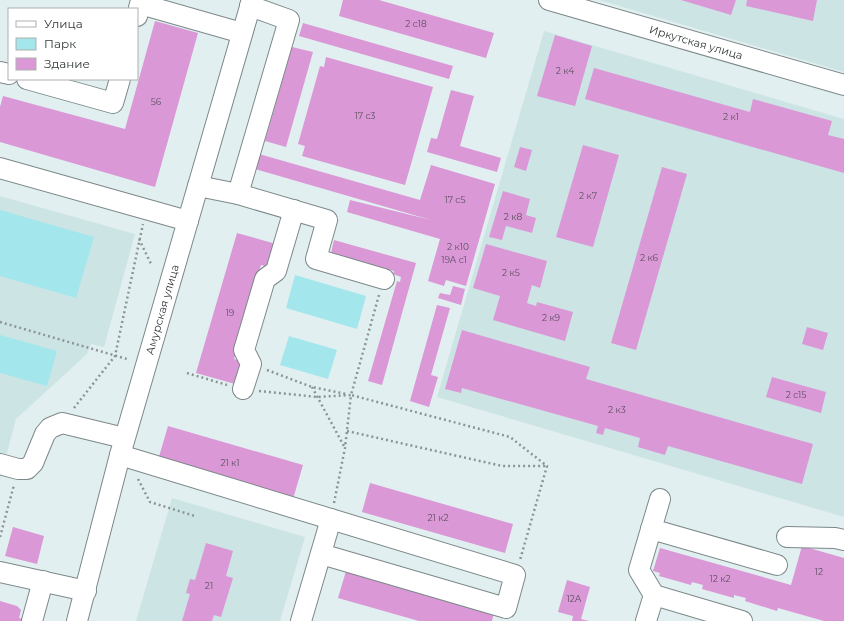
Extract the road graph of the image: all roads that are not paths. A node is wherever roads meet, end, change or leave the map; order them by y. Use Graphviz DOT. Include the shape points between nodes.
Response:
graph roads {
  1 [pos="549,0"];
  2 [pos="251,3"];
  3 [pos="134,7"];
  4 [pos="242,34"];
  5 [pos="31,80"];
  6 [pos="120,80"];
  7 [pos="844,85"];
  8 [pos="0,168"];
  9 [pos="198,186"];
  10 [pos="238,194"];
  11 [pos="294,210"];
  12 [pos="188,221"];
  13 [pos="384,279"];
  14 [pos="243,390"];
  15 [pos="122,447"];
  16 [pos="9,466"];
  17 [pos="660,499"];
  18 [pos="331,519"];
  19 [pos="651,529"];
  20 [pos="787,537"];
  21 [pos="844,540"];
  22 [pos="321,554"];
  23 [pos="778,565"];
  24 [pos="0,572"];
  25 [pos="43,581"];
  26 [pos="86,591"];
  27 [pos="654,595"];
  28 [pos="504,615"];
  29 [pos="32,621"];
  30 [pos="77,621"];
  31 [pos="301,621"];
  32 [pos="646,621"];
  33 [pos="742,621"];
  1 -- 7 [label="street, Иркутская улица"];
  2 -- 4 [label="street, Амурская улица"];
  2 -- 10 [label="street" via="289,20"];
  3 -- 4 [label="street"];
  4 -- 9 [label="street, Амурская улица"];
  5 -- 6 [label="street" via="113,102"];
  8 -- 12 [label="street"];
  9 -- 10 [label="street"];
  9 -- 12 [label="street, Амурская улица"];
  10 -- 11 [label="street"];
  11 -- 13 [label="street" via="327,220 316,258"];
  11 -- 14 [label="street" via="276,271 265,279 244,350 251,364"];
  12 -- 15 [label="street, Амурская улица"];
  15 -- 16 [label="street" via="62,423 50,428 45,434 33,463 27,469"];
  15 -- 18 [label="street"];
  15 -- 26 [label="street, Амурская улица"];
  17 -- 19 [label="street"];
  18 -- 22 [label="street"];
  18 -- 28 [label="street" via="515,575"];
  19 -- 23 [label="street"];
  19 -- 27 [label="street" via="639,570"];
  20 -- 21 [label="street"];
  22 -- 28 [label="street"];
  22 -- 31 [label="street"];
  24 -- 25 [label="street"];
  25 -- 26 [label="street"];
  25 -- 29 [label="street"];
  26 -- 30 [label="street, Амурская улица"];
  27 -- 32 [label="street"];
  27 -- 33 [label="street"];
}
